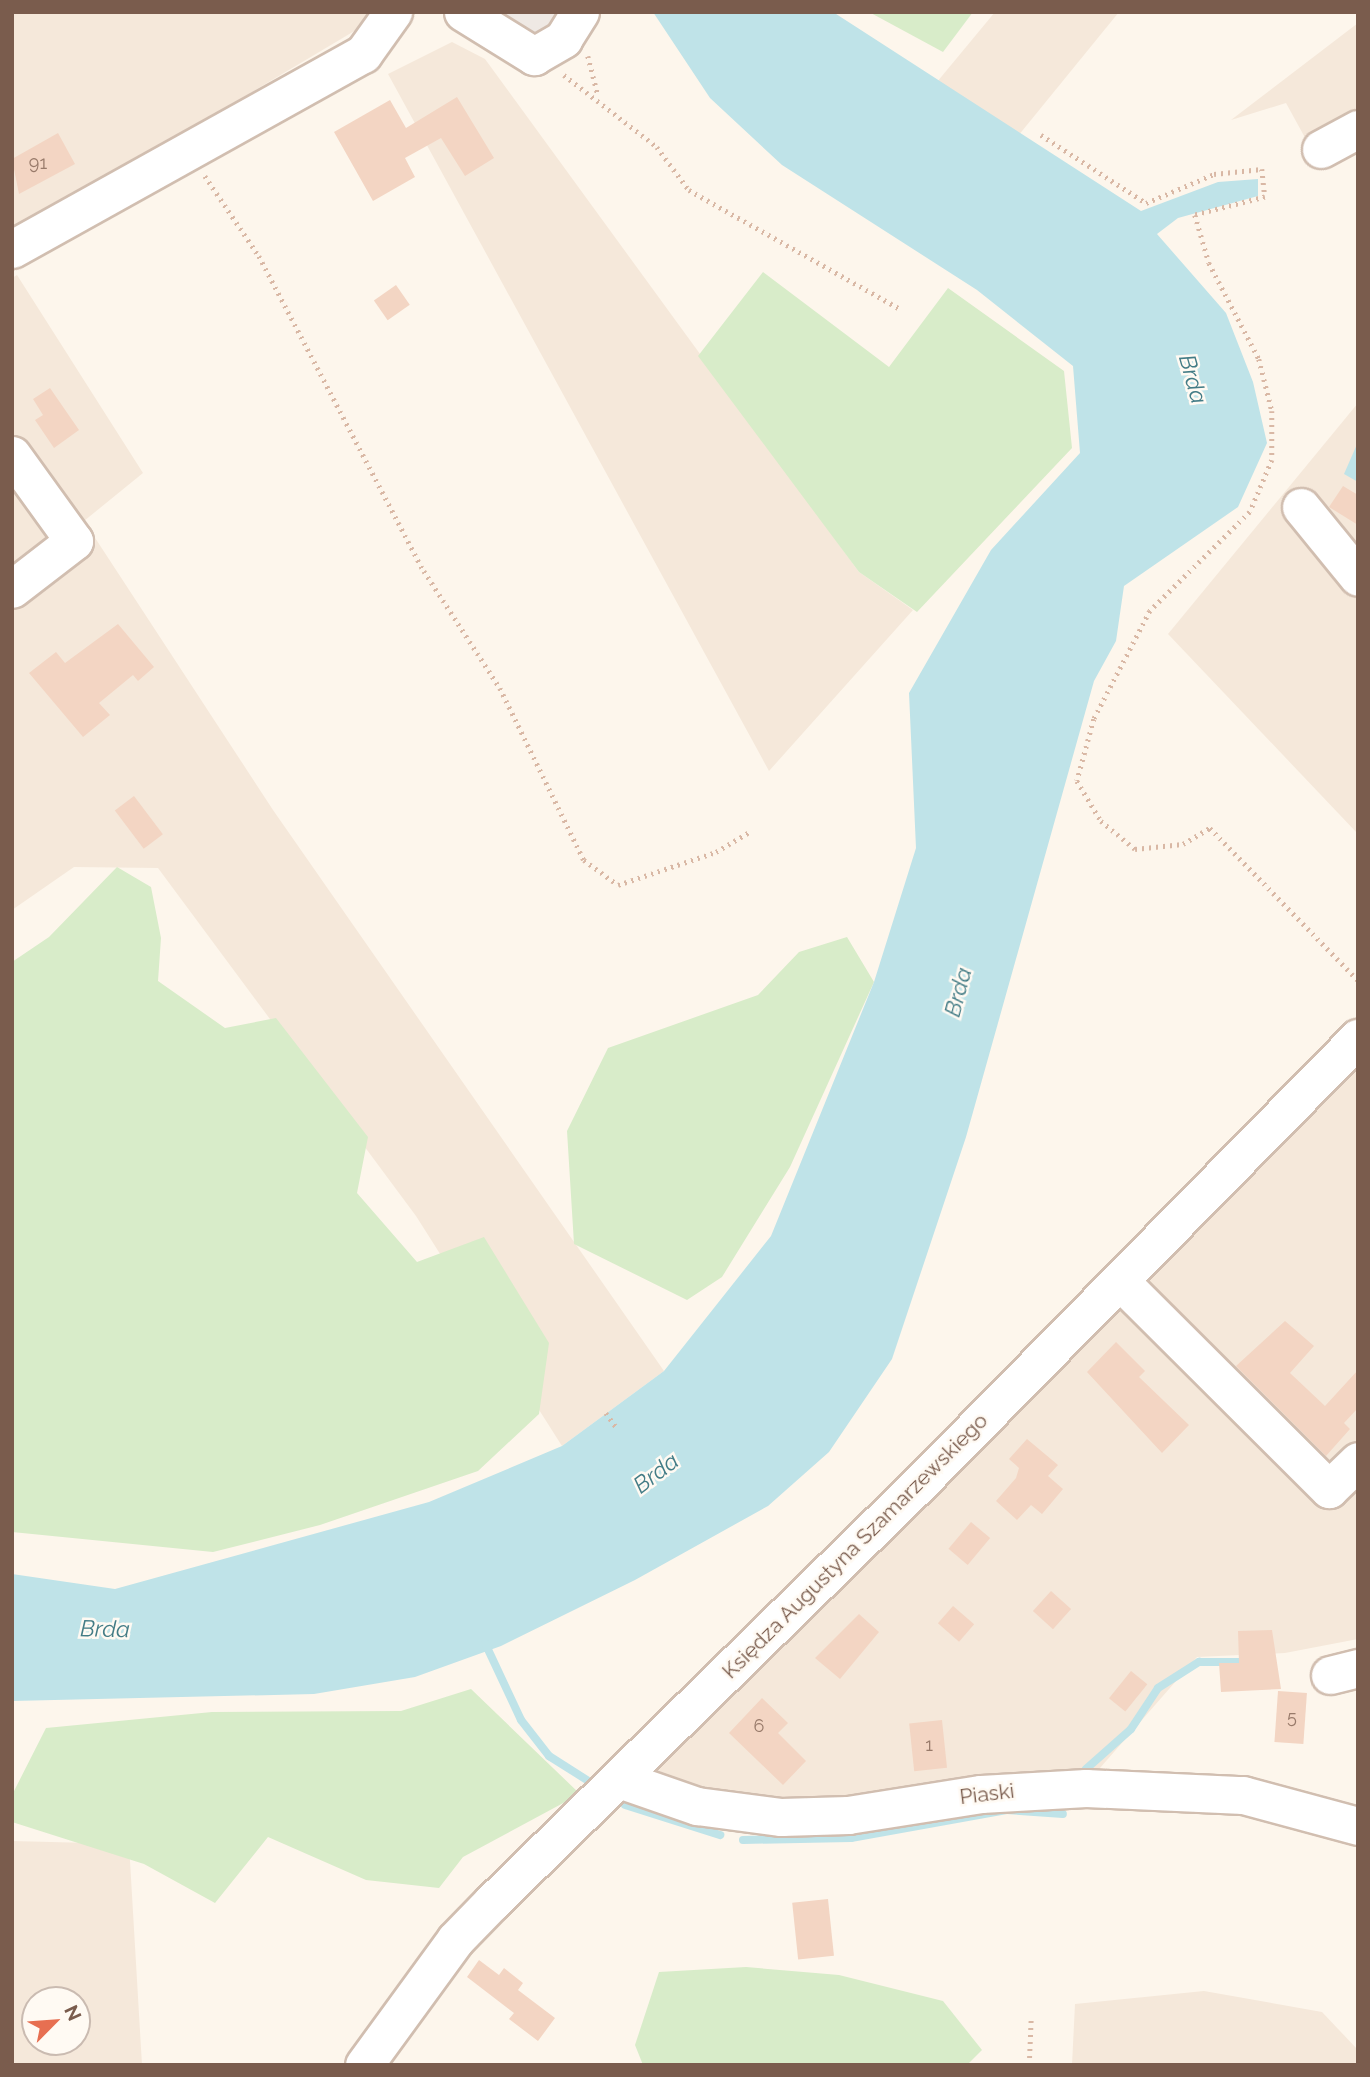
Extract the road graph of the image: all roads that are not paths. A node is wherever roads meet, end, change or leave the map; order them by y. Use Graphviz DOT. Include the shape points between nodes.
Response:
graph roads {
  1 [pos="393,12"];
  2 [pos="463,12"];
  3 [pos="580,12"];
  4 [pos="1358,129"];
  5 [pos="1321,149"];
  6 [pos="12,249"];
  7 [pos="12,456"];
  8 [pos="1301,507"];
  9 [pos="1358,577"];
  10 [pos="12,589"];
  11 [pos="1358,1038"];
  12 [pos="1119,1281"];
  13 [pos="1358,1461"];
  14 [pos="619,1779"];
  15 [pos="1358,1826"];
  16 [pos="364,2065"];
  1 -- 6 [label="street" via="363,54"];
  2 -- 3 [label="street" via="534,56 563,39"];
  4 -- 5 [label="street"];
  7 -- 10 [label="street" via="74,541"];
  8 -- 9 [label="street"];
  11 -- 12 [label="street, Księdza Augustyna Szamarzewskiego"];
  12 -- 13 [label="street" via="1329,1489"];
  12 -- 14 [label="street, Księdza Augustyna Szamarzewskiego"];
  14 -- 15 [label="street, Piaski" via="697,1806 781,1817 848,1815 981,1794 1086,1788 1243,1795"];
  14 -- 16 [label="street, Księdza Augustyna Szamarzewskiego" via="456,1940"];
}
